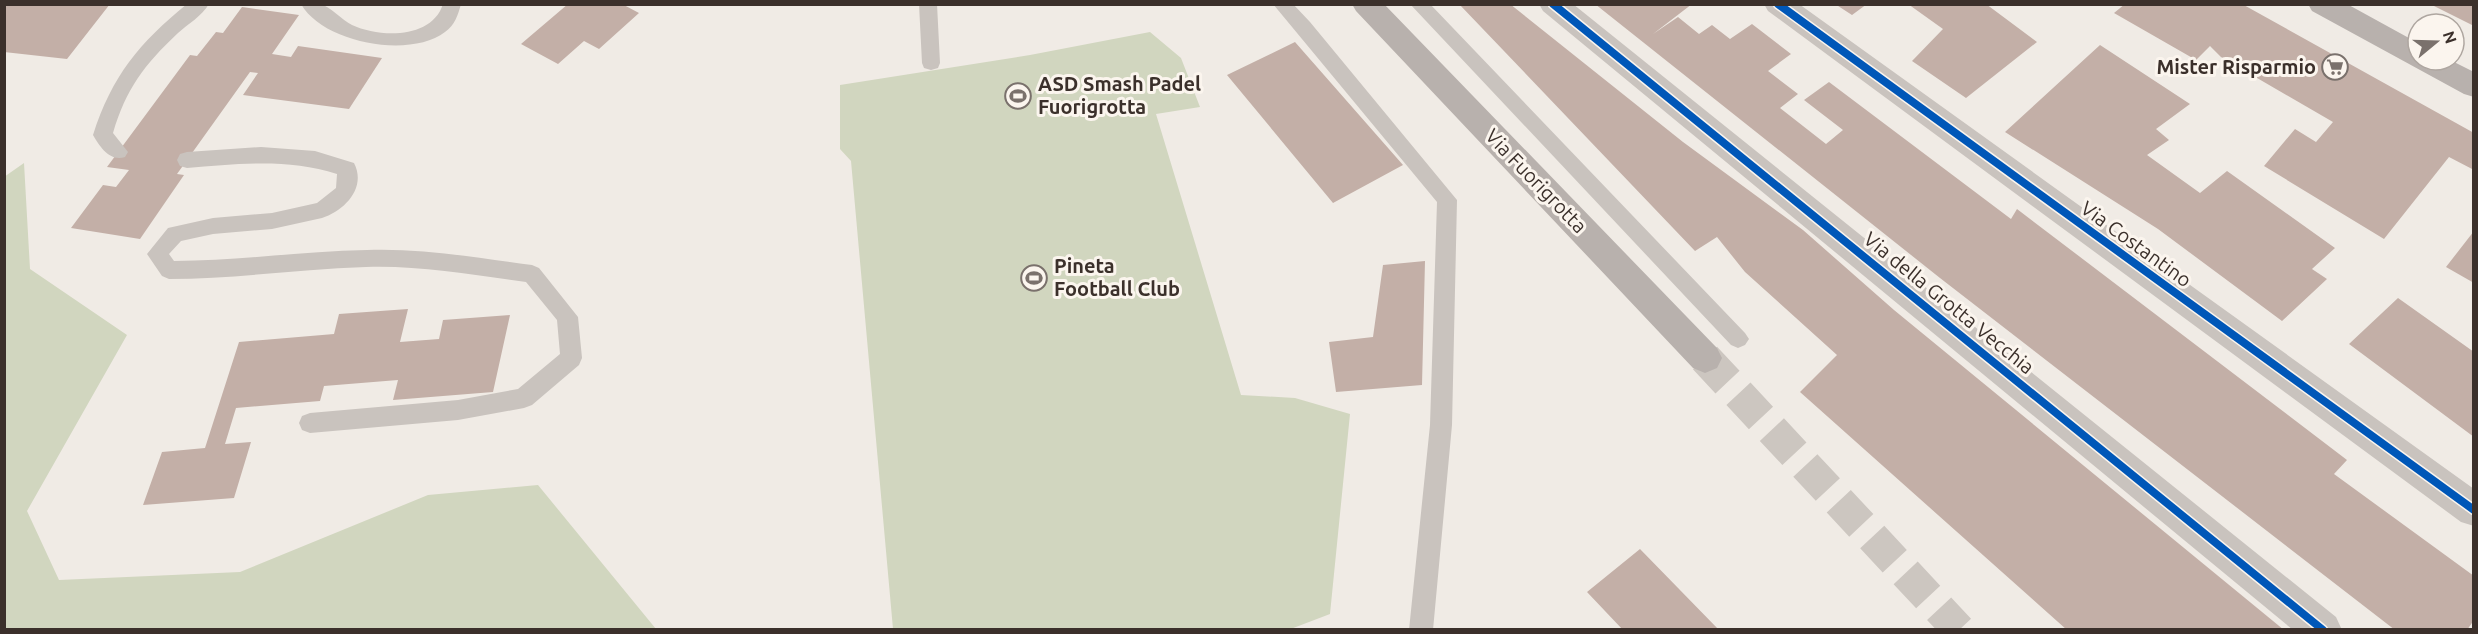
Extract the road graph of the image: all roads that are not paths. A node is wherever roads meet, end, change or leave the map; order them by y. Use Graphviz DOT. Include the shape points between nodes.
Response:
graph roads {
  1 [pos="200,4"];
  2 [pos="310,4"];
  3 [pos="452,4"];
  4 [pos="928,4"];
  5 [pos="1282,4"];
  6 [pos="1366,4"];
  7 [pos="1419,4"];
  8 [pos="1553,4"];
  9 [pos="1778,4"];
  10 [pos="2322,4"];
  11 [pos="2406,50"];
  12 [pos="931,63"];
  13 [pos="2448,72"];
  14 [pos="2474,86"];
  15 [pos="118,152"];
  16 [pos="187,160"];
  17 [pos="1738,339"];
  18 [pos="1706,358"];
  19 [pos="310,423"];
  20 [pos="2474,510"];
  21 [pos="1421,630"];
  22 [pos="2323,630"];
  1 -- 15 [label="lane" via="146,54 115,99 103,135"];
  2 -- 3 [label="lane" via="349,31 386,39 429,35 444,23"];
  4 -- 12 [label="lane"];
  5 -- 21 [label="lane" via="1448,200 1441,425"];
  6 -- 18 [label="main road, Via Fuorigrotta"];
  7 -- 17 [label="lane"];
  8 -- 22 [label="street, Via della Grotta Vecchia"];
  9 -- 20 [label="street, Via Costantino"];
  10 -- 11 [label="main road"];
  13 -- 14 [label="main road"];
  16 -- 19 [label="lane" via="261,155 315,159 347,169 346,192 322,210 175,234 157,254 169,270 222,270 368,258 457,264 532,274 567,317 571,358 524,398 458,410"];
}
